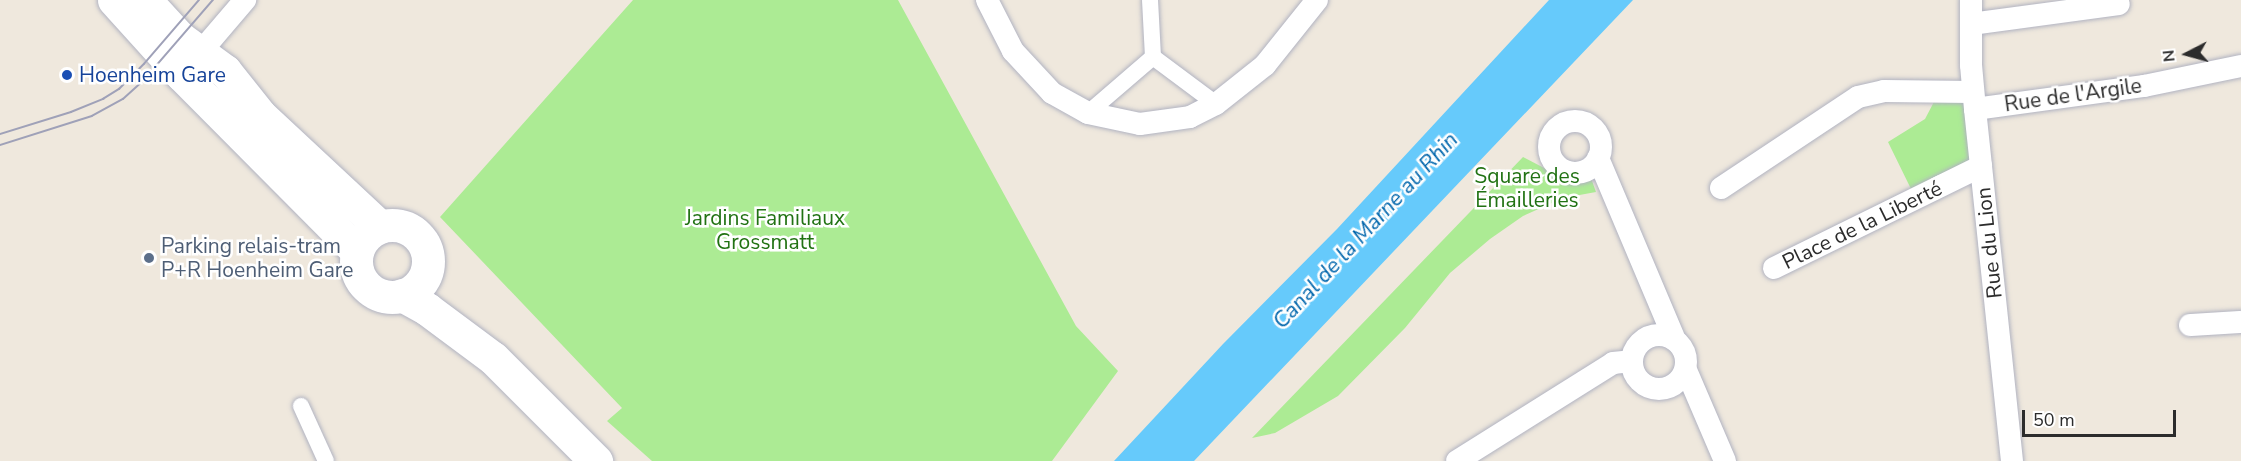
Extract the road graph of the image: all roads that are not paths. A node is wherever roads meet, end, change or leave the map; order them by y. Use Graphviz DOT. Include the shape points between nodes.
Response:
graph roads {
  1 [pos="114,0"];
  2 [pos="245,0"];
  3 [pos="987,0"];
  4 [pos="1150,0"];
  5 [pos="1317,0"];
  6 [pos="1971,0"];
  7 [pos="2119,4"];
  8 [pos="151,10"];
  9 [pos="1971,24"];
  10 [pos="1154,57"];
  11 [pos="191,64"];
  12 [pos="2241,66"];
  13 [pos="1974,100"];
  14 [pos="1216,105"];
  15 [pos="1088,113"];
  16 [pos="1598,158"];
  17 [pos="1981,166"];
  18 [pos="1721,188"];
  19 [pos="380,227"];
  20 [pos="357,251"];
  21 [pos="1774,268"];
  22 [pos="413,285"];
  23 [pos="2241,321"];
  24 [pos="2190,325"];
  25 [pos="1675,340"];
  26 [pos="493,358"];
  27 [pos="1631,361"];
  28 [pos="1686,369"];
  29 [pos="301,406"];
  30 [pos="326,461"];
  31 [pos="574,461"];
  32 [pos="596,461"];
  33 [pos="1457,461"];
  34 [pos="1725,461"];
  35 [pos="2012,461"];
  1 -- 8 [label="main road"];
  2 -- 11 [label="street"];
  3 -- 15 [label="street" via="1013,51 1052,93"];
  4 -- 10 [label="street"];
  5 -- 14 [label="street" via="1264,65"];
  6 -- 9 [label="street, Rue du Lion"];
  7 -- 9 [label="street"];
  8 -- 11 [label="main road"];
  9 -- 13 [label="street, Rue du Lion"];
  10 -- 14 [label="street"];
  10 -- 15 [label="street"];
  11 -- 19 [label="main road" via="225,71 260,115"];
  11 -- 20 [label="main road"];
  12 -- 13 [label="street, Rue de l'Argile" via="2144,86"];
  13 -- 17 [label="street, Rue du Lion"];
  13 -- 18 [label="street" via="1884,91 1858,97"];
  14 -- 15 [label="street" via="1190,117 1140,124"];
  16 -- 25 [label="street"];
  17 -- 21 [label="street, Place de la Liberté"];
  17 -- 35 [label="street, Rue du Lion"];
  19 -- 20 [label="main road" via="370,232"];
  19 -- 22 [label="main road" via="404,227 415,233 427,252"];
  20 -- 22 [label="main road" via="359,274 364,283 381,295"];
  22 -- 26 [label="main road" via="482,336"];
  23 -- 24 [label="street"];
  25 -- 27 [label="street" via="1649,336 1637,346"];
  25 -- 28 [label="street" via="1685,353"];
  26 -- 31 [label="street" via="507,391"];
  26 -- 32 [label="main road"];
  27 -- 28 [label="street" via="1636,378 1650,389 1668,389"];
  27 -- 33 [label="street" via="1613,363"];
  28 -- 34 [label="street"];
  29 -- 30 [label="street"];
}
